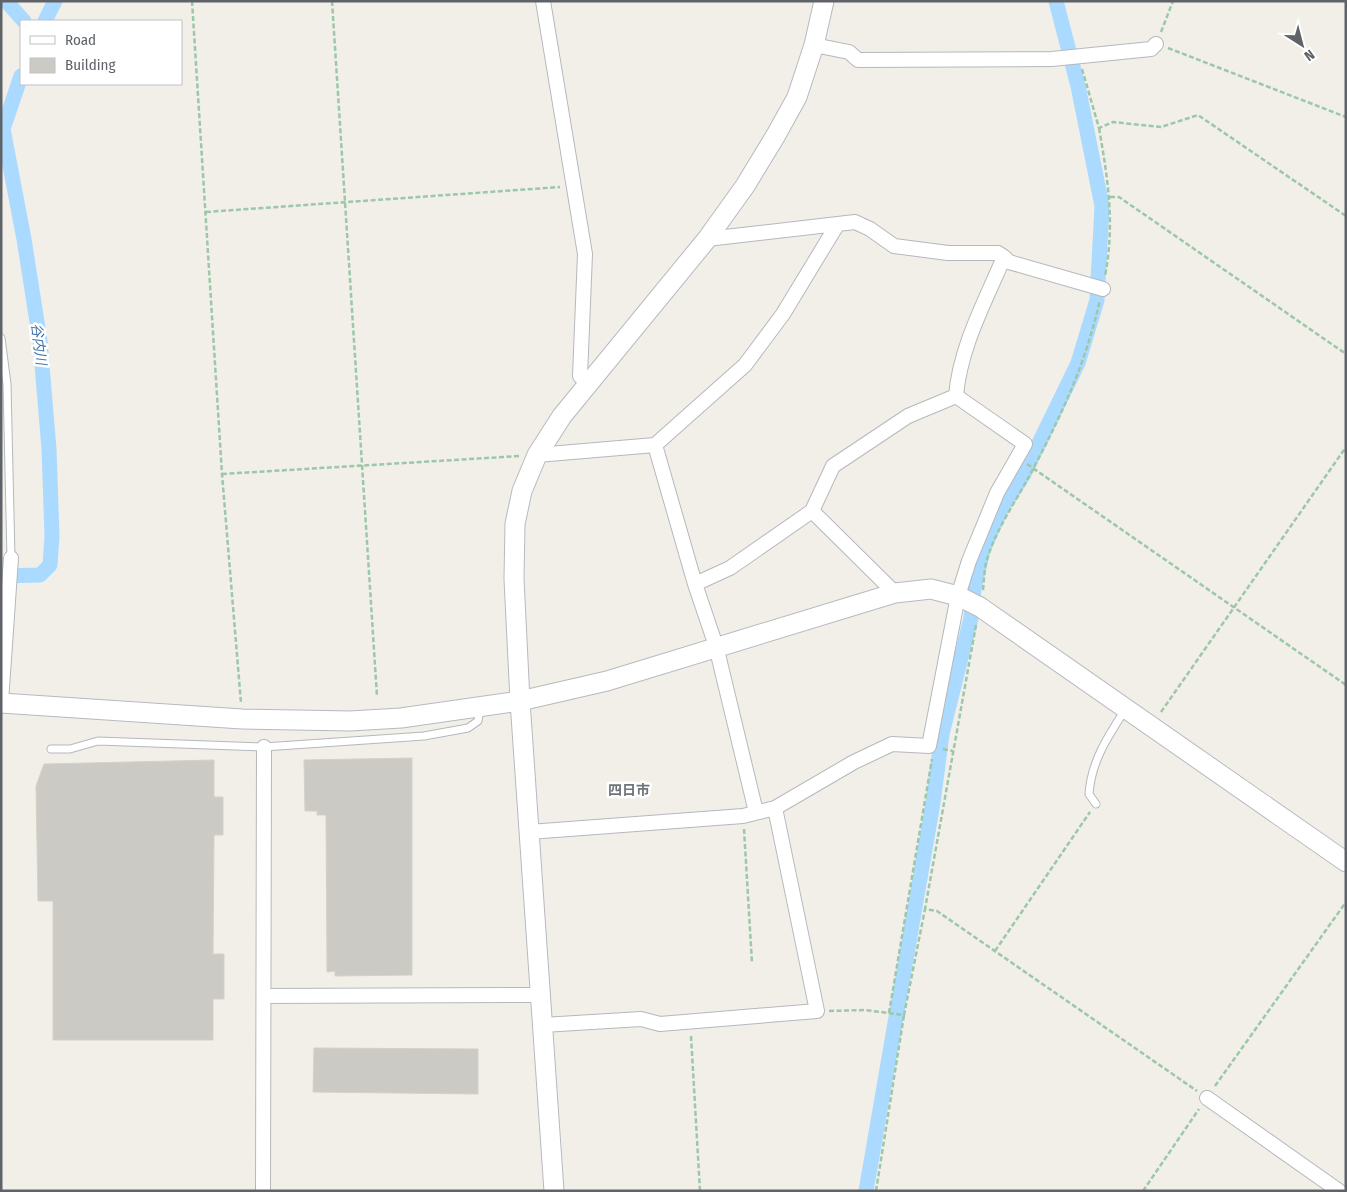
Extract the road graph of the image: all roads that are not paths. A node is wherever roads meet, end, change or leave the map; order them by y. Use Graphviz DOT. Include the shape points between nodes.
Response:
graph roads {
  1 [pos="543,1"];
  2 [pos="824,1"];
  3 [pos="1156,44"];
  4 [pos="814,45"];
  5 [pos="837,225"];
  6 [pos="707,239"];
  7 [pos="1004,257"];
  8 [pos="1103,289"];
  9 [pos="1,338"];
  10 [pos="587,383"];
  11 [pos="956,396"];
  12 [pos="655,445"];
  13 [pos="537,454"];
  14 [pos="812,511"];
  15 [pos="11,558"];
  16 [pos="695,584"];
  17 [pos="895,593"];
  18 [pos="970,603"];
  19 [pos="716,646"];
  20 [pos="520,701"];
  21 [pos="1,703"];
  22 [pos="480,706"];
  23 [pos="1126,709"];
  24 [pos="264,747"];
  25 [pos="51,749"];
  26 [pos="1096,804"];
  27 [pos="775,808"];
  28 [pos="750,814"];
  29 [pos="529,832"];
  30 [pos="1346,862"];
  31 [pos="541,995"];
  32 [pos="264,996"];
  33 [pos="543,1025"];
  34 [pos="1207,1098"];
  35 [pos="263,1191"];
  36 [pos="554,1191"];
  37 [pos="1339,1191"];
  1 -- 10 [label="street" via="585,254 580,376"];
  2 -- 4 [label="street"];
  3 -- 4 [label="street" via="1151,48 1073,57 858,60 849,52"];
  4 -- 6 [label="street" via="797,96 776,135"];
  5 -- 6 [label="street"];
  5 -- 7 [label="street" via="854,222 894,246 948,253 998,253"];
  5 -- 12 [label="street" via="784,314 745,364"];
  6 -- 10 [label="street" via="632,333"];
  7 -- 8 [label="street" via="1009,262"];
  7 -- 11 [label="street" via="967,345 958,373"];
  9 -- 15 [label="lane" via="8,384"];
  10 -- 13 [label="street"];
  11 -- 14 [label="street" via="908,416 834,466"];
  11 -- 18 [label="street" via="1025,444 997,493 969,561"];
  12 -- 13 [label="street"];
  12 -- 16 [label="street"];
  13 -- 20 [label="street" via="522,491 514,524"];
  14 -- 16 [label="street" via="730,568"];
  14 -- 17 [label="street"];
  15 -- 21 [label="street"];
  16 -- 19 [label="street"];
  17 -- 18 [label="street" via="931,589"];
  17 -- 19 [label="street"];
  18 -- 23 [label="street"];
  18 -- 27 [label="street" via="929,746 892,744"];
  19 -- 20 [label="street" via="607,680"];
  19 -- 28 [label="street"];
  20 -- 22 [label="street"];
  20 -- 29 [label="street"];
  21 -- 22 [label="street" via="242,719 350,721 401,718"];
  22 -- 24 [label="lane" via="478,721 468,728 424,736"];
  23 -- 26 [label="lane" via="1096,762 1089,794"];
  23 -- 30 [label="street"];
  24 -- 25 [label="lane" via="98,741 70,749"];
  24 -- 32 [label="street"];
  27 -- 28 [label="street"];
  27 -- 33 [label="street" via="817,1012 660,1024 641,1019"];
  28 -- 29 [label="street"];
  29 -- 31 [label="street"];
  31 -- 32 [label="street"];
  31 -- 33 [label="street"];
  32 -- 35 [label="street"];
  33 -- 36 [label="street"];
  34 -- 37 [label="street"];
}
